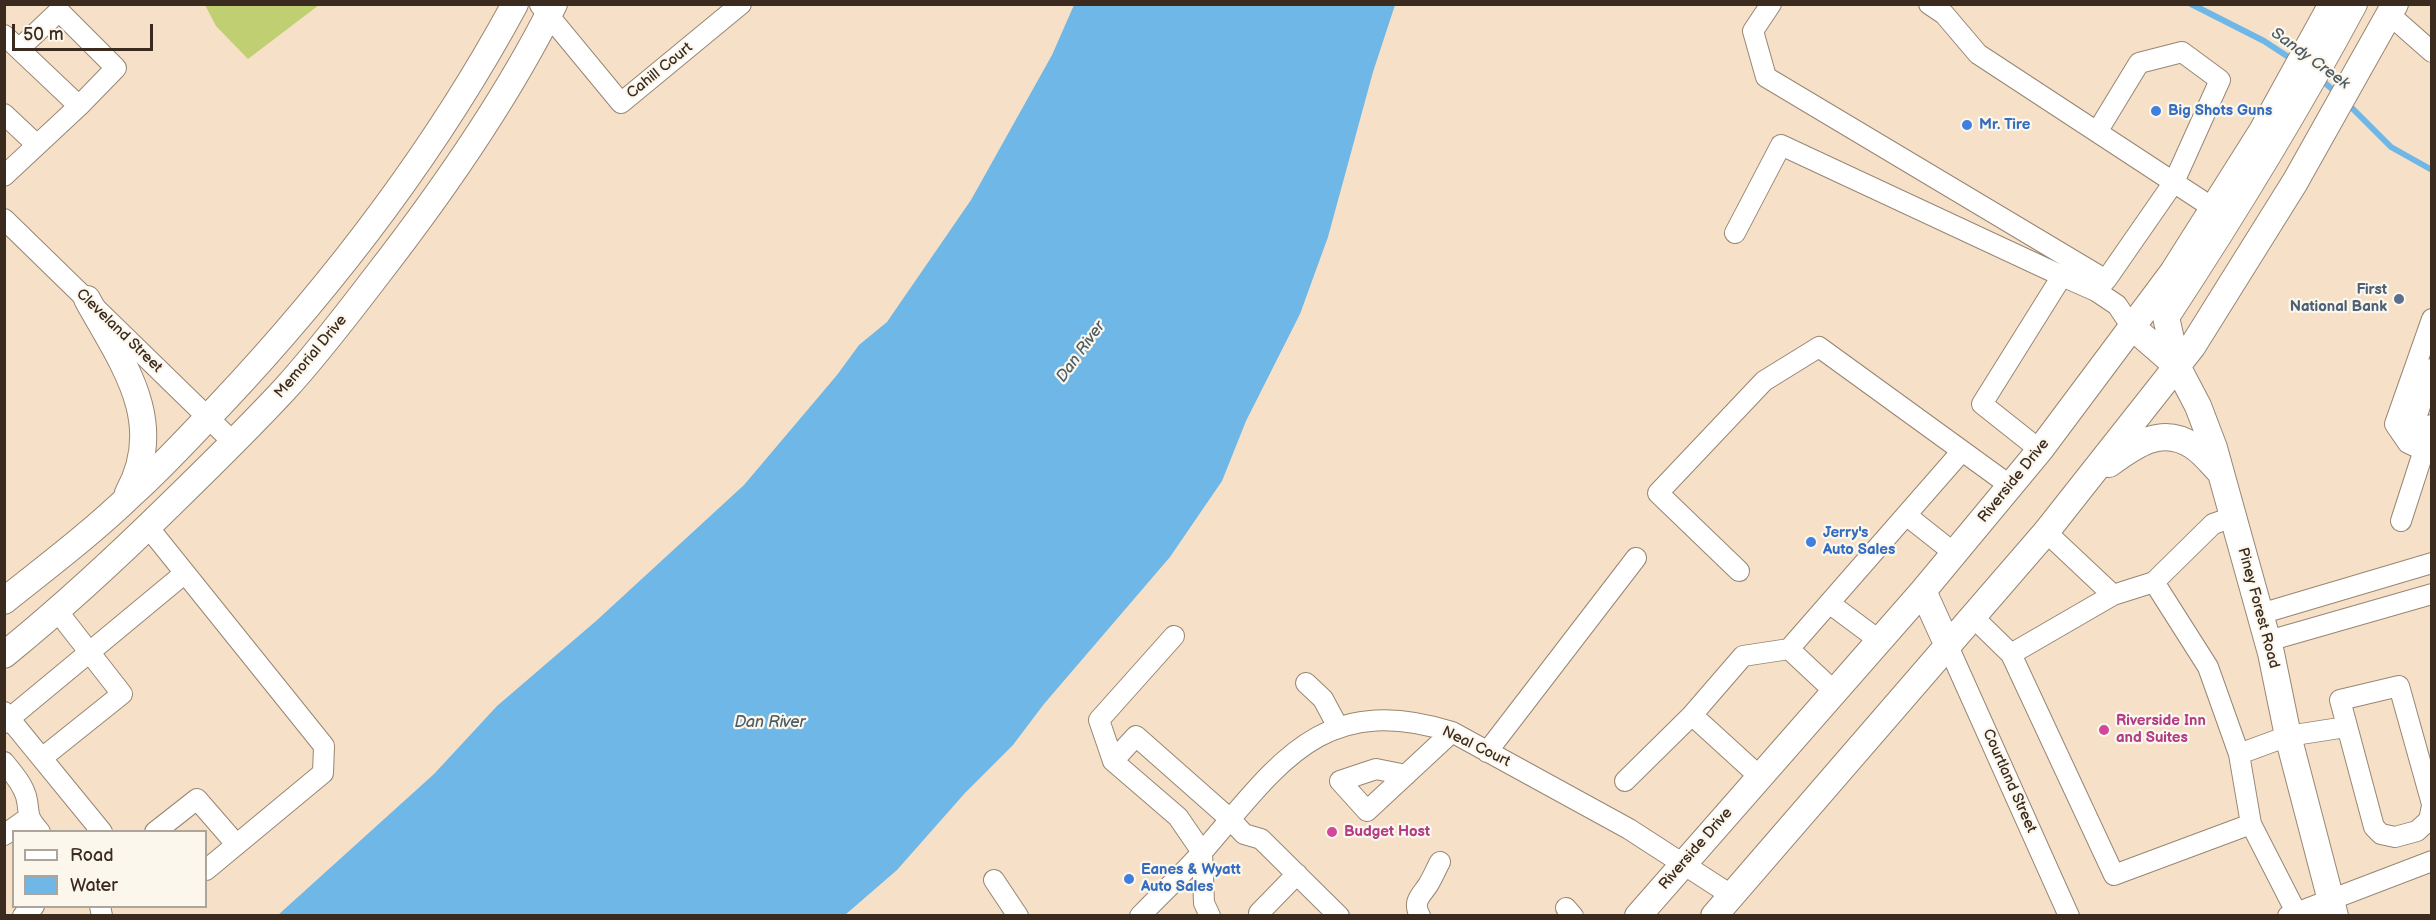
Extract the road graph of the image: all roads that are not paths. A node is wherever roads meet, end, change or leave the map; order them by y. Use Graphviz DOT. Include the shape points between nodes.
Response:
graph roads {
  1 [pos="515,4"];
  2 [pos="741,4"];
  3 [pos="1771,4"];
  4 [pos="1929,4"];
  5 [pos="2320,4"];
  6 [pos="2332,4"];
  7 [pos="2354,4"];
  8 [pos="547,8"];
  9 [pos="2392,10"];
  10 [pos="4,35"];
  11 [pos="20,49"];
  12 [pos="2318,49"];
  13 [pos="2432,52"];
  14 [pos="2294,93"];
  15 [pos="79,106"];
  16 [pos="4,114"];
  17 [pos="2097,132"];
  18 [pos="37,145"];
  19 [pos="4,176"];
  20 [pos="2174,182"];
  21 [pos="2213,208"];
  22 [pos="4,219"];
  23 [pos="1735,233"];
  24 [pos="2062,276"];
  25 [pos="2101,286"];
  26 [pos="87,299"];
  27 [pos="2432,319"];
  28 [pos="2131,326"];
  29 [pos="2432,346"];
  30 [pos="2177,366"];
  31 [pos="2432,369"];
  32 [pos="2432,398"];
  33 [pos="208,418"];
  34 [pos="2432,425"];
  35 [pos="234,443"];
  36 [pos="2415,447"];
  37 [pos="2040,450"];
  38 [pos="1962,451"];
  39 [pos="2221,474"];
  40 [pos="2087,480"];
  41 [pos="2012,487"];
  42 [pos="122,504"];
  43 [pos="1906,515"];
  44 [pos="2234,518"];
  45 [pos="2402,521"];
  46 [pos="148,527"];
  47 [pos="2046,532"];
  48 [pos="1954,553"];
  49 [pos="1636,558"];
  50 [pos="2432,563"];
  51 [pos="1739,571"];
  52 [pos="185,573"];
  53 [pos="2154,582"];
  54 [pos="1923,591"];
  55 [pos="2113,595"];
  56 [pos="2430,599"];
  57 [pos="4,601"];
  58 [pos="1828,603"];
  59 [pos="58,612"];
  60 [pos="2260,614"];
  61 [pos="1973,618"];
  62 [pos="1174,636"];
  63 [pos="1880,641"];
  64 [pos="2268,641"];
  65 [pos="1948,646"];
  66 [pos="1789,649"];
  67 [pos="92,653"];
  68 [pos="2011,654"];
  69 [pos="4,655"];
  70 [pos="1306,683"];
  71 [pos="1835,692"];
  72 [pos="1692,715"];
  73 [pos="6,718"];
  74 [pos="1338,727"];
  75 [pos="2346,727"];
  76 [pos="1452,732"];
  77 [pos="2289,736"];
  78 [pos="1487,752"];
  79 [pos="2239,754"];
  80 [pos="42,758"];
  81 [pos="1113,761"];
  82 [pos="4,762"];
  83 [pos="1406,775"];
  84 [pos="1760,777"];
  85 [pos="1625,781"];
  86 [pos="1200,792"];
  87 [pos="2432,805"];
  88 [pos="1178,817"];
  89 [pos="1230,819"];
  90 [pos="34,824"];
  91 [pos="2251,824"];
  92 [pos="18,830"];
  93 [pos="101,830"];
  94 [pos="156,830"];
  95 [pos="236,844"];
  96 [pos="1202,852"];
  97 [pos="2432,861"];
  98 [pos="1440,862"];
  99 [pos="1683,864"];
  100 [pos="207,869"];
  101 [pos="1296,874"];
  102 [pos="994,880"];
  103 [pos="1731,896"];
  104 [pos="2333,907"];
  105 [pos="1259,913"];
  106 [pos="2292,914"];
  107 [pos="1018,915"];
  108 [pos="1140,915"];
  109 [pos="1210,915"];
  110 [pos="1339,915"];
  111 [pos="1419,915"];
  112 [pos="1638,915"];
  113 [pos="1714,915"];
  114 [pos="2070,915"];
  1 -- 33 [label="main road" via="461,97 370,229 312,303"];
  2 -- 8 [label="street, Cahill Court" via="621,103"];
  3 -- 25 [label="street" via="1753,31 1766,77"];
  4 -- 17 [label="street" via="1944,14 1978,54"];
  5 -- 12 [label="main road"];
  6 -- 12 [label="main road, Riverside Drive"];
  7 -- 12 [label="main road"];
  8 -- 35 [label="main road, Memorial Drive" via="498,102 414,228 333,333"];
  9 -- 13 [label="street"];
  9 -- 30 [label="main road" via="2271,221"];
  10 -- 11 [label="street"];
  11 -- 15 [label="street"];
  11 -- 15 [label="street" via="59,11 116,68"];
  12 -- 14 [label="main road, Riverside Drive"];
  14 -- 21 [label="main road, Riverside Drive" via="2262,131"];
  14 -- 30 [label="main road" via="2215,243 2166,317"];
  15 -- 18 [label="street"];
  16 -- 18 [label="street"];
  17 -- 20 [label="street"];
  17 -- 20 [label="street" via="2139,63 2182,52 2220,80"];
  18 -- 19 [label="street"];
  20 -- 21 [label="street"];
  20 -- 25 [label="street"];
  21 -- 28 [label="main road, Riverside Drive" via="2173,272"];
  22 -- 26 [label="street, Cleveland Street"];
  23 -- 24 [label="street" via="1780,145"];
  24 -- 25 [label="street"];
  24 -- 37 [label="street" via="1983,404"];
  25 -- 28 [label="street"];
  26 -- 33 [label="street, Cleveland Street"];
  26 -- 42 [label="main road" via="134,385 140,407 142,458"];
  27 -- 36 [label="street" via="2395,424"];
  28 -- 30 [label="main road, Piney Forest Road"];
  28 -- 37 [label="main road, Riverside Drive"];
  29 -- 36 [label="street" via="2405,424"];
  30 -- 39 [label="main road, Piney Forest Road" via="2198,406"];
  30 -- 40 [label="main road"];
  31 -- 36 [label="street"];
  32 -- 36 [label="street"];
  33 -- 35 [label="street, Cleveland Street"];
  33 -- 42 [label="main road"];
  34 -- 36 [label="street"];
  35 -- 46 [label="main road, Memorial Drive"];
  36 -- 45 [label="street"];
  37 -- 41 [label="main road, Riverside Drive"];
  38 -- 41 [label="street"];
  38 -- 43 [label="street"];
  38 -- 51 [label="street" via="1819,347 1764,381 1658,493"];
  39 -- 40 [label="main road" via="2194,446 2174,436 2155,437 2132,447"];
  39 -- 44 [label="main road, Piney Forest Road"];
  40 -- 47 [label="main road"];
  41 -- 48 [label="main road, Riverside Drive"];
  42 -- 57 [label="main road"];
  43 -- 48 [label="street"];
  43 -- 58 [label="street"];
  44 -- 53 [label="street" via="2213,524"];
  44 -- 60 [label="main road, Piney Forest Road"];
  46 -- 52 [label="street"];
  46 -- 59 [label="main road, Memorial Drive"];
  47 -- 55 [label="street"];
  47 -- 61 [label="main road"];
  48 -- 54 [label="main road, Riverside Drive"];
  49 -- 78 [label="street"];
  50 -- 60 [label="street"];
  52 -- 67 [label="street"];
  52 -- 95 [label="street" via="324,746 323,773"];
  53 -- 55 [label="street"];
  53 -- 79 [label="street" via="2208,667"];
  54 -- 63 [label="main road, Riverside Drive"];
  54 -- 65 [label="main road"];
  55 -- 68 [label="street"];
  56 -- 64 [label="street"];
  58 -- 63 [label="street"];
  58 -- 66 [label="street"];
  59 -- 67 [label="street"];
  59 -- 69 [label="main road, Memorial Drive"];
  60 -- 64 [label="main road, Piney Forest Road"];
  61 -- 65 [label="main road"];
  61 -- 68 [label="street"];
  62 -- 81 [label="street" via="1099,720"];
  63 -- 71 [label="main road, Riverside Drive"];
  64 -- 77 [label="main road, Piney Forest Road"];
  65 -- 103 [label="main road"];
  65 -- 114 [label="street, Courtland Street"];
  66 -- 71 [label="street"];
  66 -- 72 [label="street" via="1743,656"];
  67 -- 73 [label="street"];
  67 -- 80 [label="street" via="122,694"];
  68 -- 91 [label="street" via="2114,875"];
  70 -- 74 [label="street" via="1323,699"];
  71 -- 84 [label="main road, Riverside Drive"];
  72 -- 84 [label="street"];
  72 -- 85 [label="street"];
  73 -- 80 [label="street"];
  74 -- 76 [label="street, Neal Court" via="1370,720 1398,720"];
  74 -- 89 [label="street, Neal Court" via="1290,756"];
  75 -- 77 [label="street"];
  75 -- 87 [label="street" via="2374,827 2381,834 2395,837 2417,831 2429,820"];
  75 -- 87 [label="street" via="2340,700 2399,686"];
  76 -- 78 [label="street, Neal Court"];
  76 -- 83 [label="street"];
  77 -- 79 [label="street"];
  77 -- 104 [label="main road, Piney Forest Road"];
  78 -- 99 [label="street, Neal Court" via="1589,806"];
  79 -- 91 [label="street"];
  80 -- 93 [label="street"];
  81 -- 86 [label="street" via="1136,736"];
  81 -- 88 [label="street"];
  82 -- 90 [label="street" via="21,784"];
  84 -- 99 [label="main road, Riverside Drive"];
  86 -- 88 [label="street"];
  86 -- 89 [label="street"];
  88 -- 96 [label="street"];
  89 -- 96 [label="street, Neal Court"];
  89 -- 101 [label="street" via="1244,834 1261,839"];
  90 -- 92 [label="street"];
  91 -- 106 [label="street"];
  94 -- 95 [label="street" via="197,799"];
  95 -- 100 [label="street"];
  96 -- 108 [label="street, Neal Court"];
  96 -- 109 [label="street" via="1204,903"];
  97 -- 104 [label="street"];
  98 -- 111 [label="street" via="1417,898"];
  99 -- 103 [label="street, Neal Court"];
  99 -- 112 [label="main road, Riverside Drive"];
  101 -- 105 [label="street"];
  101 -- 110 [label="street"];
  102 -- 107 [label="street"];
  103 -- 113 [label="main road"];
  104 -- 106 [label="street"];
}
